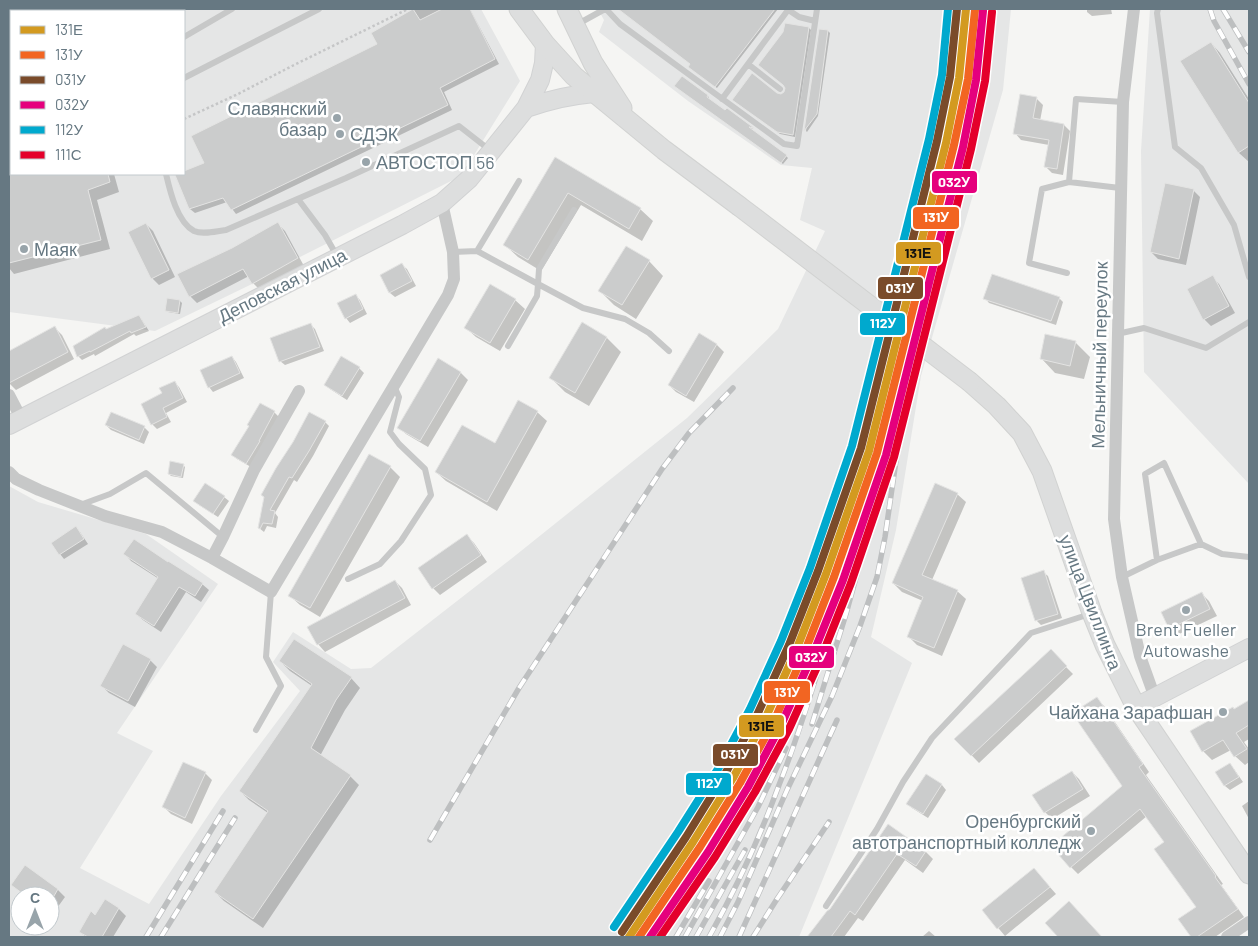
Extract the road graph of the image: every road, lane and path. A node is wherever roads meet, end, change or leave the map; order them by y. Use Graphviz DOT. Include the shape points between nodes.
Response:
graph roads {
  1 [pos="162,9"];
  2 [pos="232,9"];
  3 [pos="319,9"];
  4 [pos="408,9"];
  5 [pos="519,9"];
  6 [pos="605,9"];
  7 [pos="787,9"];
  8 [pos="817,9"];
  9 [pos="1134,9"];
  10 [pos="1158,9"];
  11 [pos="157,10"];
  12 [pos="571,17"];
  13 [pos="815,21"];
  14 [pos="185,36"];
  15 [pos="545,44"];
  16 [pos="748,64"];
  17 [pos="185,77"];
  18 [pos="780,89"];
  19 [pos="594,92"];
  20 [pos="722,99"];
  21 [pos="1123,102"];
  22 [pos="526,108"];
  23 [pos="185,119"];
  24 [pos="630,121"];
  25 [pos="491,151"];
  26 [pos="166,175"];
  27 [pos="519,181"];
  28 [pos="1069,182"];
  29 [pos="1120,188"];
  30 [pos="298,199"];
  31 [pos="442,203"];
  32 [pos="574,210"];
  33 [pos="477,250"];
  34 [pos="453,252"];
  35 [pos="338,257"];
  36 [pos="1067,273"];
  37 [pos="1249,277"];
  38 [pos="538,284"];
  39 [pos="1249,322"];
  40 [pos="1117,334"];
  41 [pos="508,346"];
  42 [pos="669,350"];
  43 [pos="394,386"];
  44 [pos="299,391"];
  45 [pos="9,395"];
  46 [pos="15,421"];
  47 [pos="9,472"];
  48 [pos="79,505"];
  49 [pos="223,537"];
  50 [pos="1201,544"];
  51 [pos="1249,557"];
  52 [pos="212,558"];
  53 [pos="1157,560"];
  54 [pos="1122,577"];
  55 [pos="348,579"];
  56 [pos="271,592"];
  57 [pos="1092,613"];
  58 [pos="1249,648"];
  59 [pos="1155,698"];
  60 [pos="1136,707"];
  61 [pos="256,730"];
  62 [pos="1249,874"];
  63 [pos="826,906"];
  64 [pos="1249,922"];
  65 [pos="1227,937"];
  1 -- 11 [label="path"];
  2 -- 14 [label="lane"];
  3 -- 17 [label="lane"];
  4 -- 23 [label="path"];
  5 -- 15 [label="main road"];
  6 -- 12 [label="lane"];
  6 -- 20 [label="lane" via="620,24"];
  7 -- 13 [label="lane" via="799,17"];
  7 -- 16 [label="lane"];
  8 -- 13 [label="lane"];
  9 -- 21 [label="street, Мельничный переулок"];
  10 -- 37 [label="lane" via="1175,147 1202,168 1234,225"];
  12 -- 24 [label="main road" via="593,64"];
  13 -- 20 [label="lane" via="797,146 784,144"];
  15 -- 19 [label="main road" via="574,76"];
  15 -- 22 [label="street, Деповская улица" via="540,80"];
  16 -- 18 [label="lane"];
  16 -- 20 [label="lane"];
  19 -- 22 [label="street" via="548,100"];
  19 -- 24 [label="main road"];
  21 -- 28 [label="lane" via="1076,99"];
  21 -- 29 [label="street, Мельничный переулок"];
  22 -- 25 [label="street, Деповская улица"];
  24 -- 57 [label="main road, улица Цвиллинга, bridge" via="997,406 1022,433 1042,471"];
  25 -- 30 [label="lane" via="459,126"];
  25 -- 31 [label="street, Деповская улица" via="469,179"];
  26 -- 30 [label="lane" via="184,223 194,231 226,230"];
  27 -- 33 [label="lane"];
  28 -- 29 [label="lane"];
  28 -- 36 [label="lane" via="1042,189 1029,263"];
  29 -- 40 [label="street, Мельничный переулок"];
  30 -- 35 [label="lane" via="326,235"];
  31 -- 34 [label="street"];
  31 -- 35 [label="street, Деповская улица"];
  32 -- 38 [label="lane" via="539,269"];
  33 -- 34 [label="lane"];
  33 -- 38 [label="lane"];
  34 -- 43 [label="street" via="454,279 448,295"];
  35 -- 46 [label="street, Деповская улица"];
  38 -- 41 [label="lane" via="537,296"];
  38 -- 42 [label="lane" via="583,308 625,319"];
  39 -- 40 [label="lane" via="1206,348 1144,328"];
  40 -- 54 [label="street, Мельничный переулок" via="1114,519"];
  43 -- 55 [label="lane" via="399,397 390,432 425,469 431,495 401,541 380,564"];
  43 -- 56 [label="street"];
  44 -- 49 [label="street" via="254,470"];
  45 -- 46 [label="street"];
  47 -- 48 [label="street" via="39,490"];
  48 -- 49 [label="lane" via="110,494 146,473"];
  48 -- 52 [label="street" via="162,532"];
  49 -- 52 [label="street"];
  50 -- 51 [label="lane" via="1222,554"];
  50 -- 53 [label="lane"];
  50 -- 53 [label="lane" via="1164,463 1145,474"];
  52 -- 56 [label="street"];
  53 -- 54 [label="lane"];
  54 -- 59 [label="street, Мельничный переулок" via="1140,656"];
  56 -- 61 [label="lane" via="266,657 281,686"];
  57 -- 60 [label="main road, улица Цвиллинга"];
  57 -- 63 [label="lane" via="1031,633 932,738"];
  58 -- 59 [label="street"];
  59 -- 60 [label="street"];
  60 -- 62 [label="main road, улица Цвиллинга"];
  64 -- 65 [label="street"];
}
